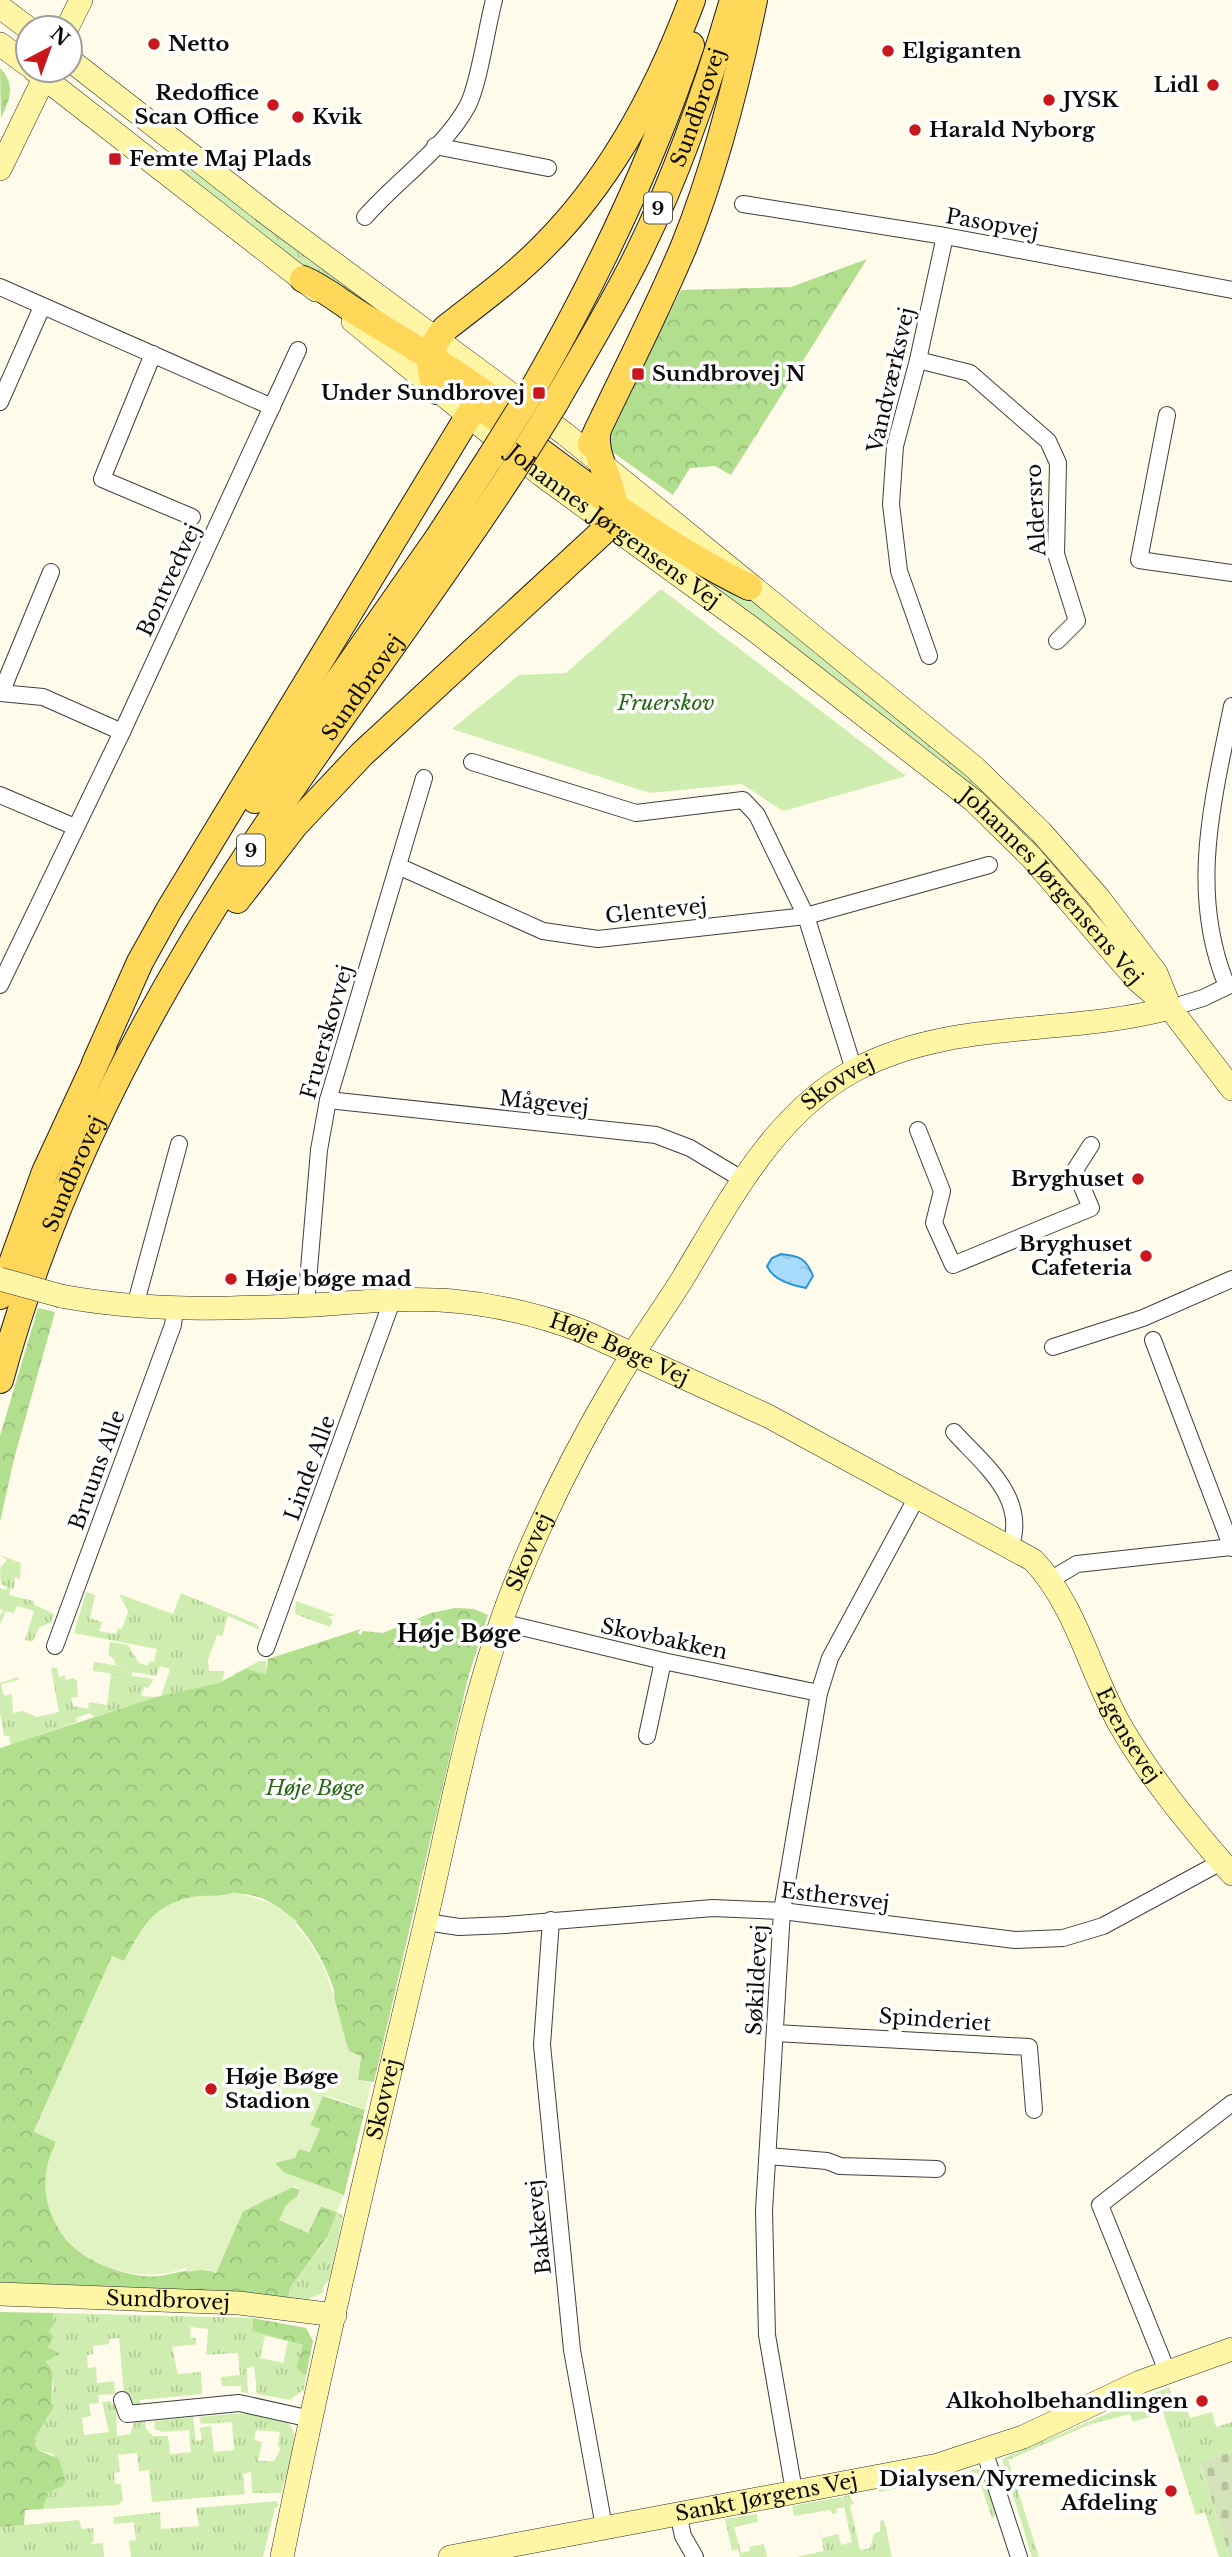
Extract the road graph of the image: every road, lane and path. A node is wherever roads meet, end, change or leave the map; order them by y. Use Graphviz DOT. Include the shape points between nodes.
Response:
graph roads {
  1 [pos="494,0"];
  2 [pos="692,0"];
  3 [pos="706,0"];
  4 [pos="733,0"];
  5 [pos="754,0"];
  6 [pos="84,71"];
  7 [pos="33,84"];
  8 [pos="55,84"];
  9 [pos="435,146"];
  10 [pos="548,168"];
  11 [pos="0,169"];
  12 [pos="743,204"];
  13 [pos="365,216"];
  14 [pos="945,236"];
  15 [pos="303,279"];
  16 [pos="0,288"];
  17 [pos="1232,290"];
  18 [pos="42,307"];
  19 [pos="433,347"];
  20 [pos="298,350"];
  21 [pos="153,354"];
  22 [pos="918,360"];
  23 [pos="437,391"];
  24 [pos="544,396"];
  25 [pos="0,402"];
  26 [pos="272,407"];
  27 [pos="1167,415"];
  28 [pos="467,416"];
  29 [pos="595,460"];
  30 [pos="501,465"];
  31 [pos="612,514"];
  32 [pos="192,517"];
  33 [pos="51,572"];
  34 [pos="1232,573"];
  35 [pos="749,587"];
  36 [pos="1057,641"];
  37 [pos="929,656"];
  38 [pos="1,693"];
  39 [pos="1232,706"];
  40 [pos="122,732"];
  41 [pos="472,762"];
  42 [pos="424,778"];
  43 [pos="0,795"];
  44 [pos="75,827"];
  45 [pos="989,865"];
  46 [pos="397,866"];
  47 [pos="806,916"];
  48 [pos="0,985"];
  49 [pos="1229,985"];
  50 [pos="1170,1008"];
  51 [pos="95,1063"];
  52 [pos="854,1070"];
  53 [pos="1232,1089"];
  54 [pos="328,1100"];
  55 [pos="918,1130"];
  56 [pos="179,1144"];
  57 [pos="1091,1144"];
  58 [pos="745,1181"];
  59 [pos="40,1256"];
  60 [pos="0,1279"];
  61 [pos="1232,1279"];
  62 [pos="0,1296"];
  63 [pos="392,1301"];
  64 [pos="306,1305"];
  65 [pos="135,1306"];
  66 [pos="175,1308"];
  67 [pos="1153,1340"];
  68 [pos="1053,1348"];
  69 [pos="634,1353"];
  70 [pos="0,1380"];
  71 [pos="954,1432"];
  72 [pos="918,1495"];
  73 [pos="1010,1545"];
  74 [pos="1232,1547"];
  75 [pos="1050,1580"];
  76 [pos="501,1622"];
  77 [pos="54,1646"];
  78 [pos="266,1648"];
  79 [pos="663,1661"];
  80 [pos="819,1693"];
  81 [pos="647,1736"];
  82 [pos="1227,1868"];
  83 [pos="782,1911"];
  84 [pos="551,1920"];
  85 [pos="426,1922"];
  86 [pos="775,2033"];
  87 [pos="1232,2103"];
  88 [pos="1034,2110"];
  89 [pos="768,2156"];
  90 [pos="937,2169"];
  91 [pos="0,2294"];
  92 [pos="335,2315"];
  93 [pos="1232,2349"];
  94 [pos="1167,2371"];
  95 [pos="124,2414"];
  96 [pos="311,2419"];
  97 [pos="984,2450"];
  98 [pos="794,2491"];
  99 [pos="678,2513"];
  100 [pos="604,2527"];
  101 [pos="530,2550"];
  102 [pos="282,2557"];
  103 [pos="450,2557"];
  104 [pos="695,2557"];
  105 [pos="1019,2557"];
  1 -- 9 [label="street" via="469,104"];
  2 -- 19 [label="main road" via="641,112 564,225 529,261 446,328"];
  3 -- 24 [label="main road, Sundbrovej / 9" via="656,141"];
  4 -- 24 [label="main road, Sundbrovej / 9" via="710,75 637,255"];
  5 -- 29 [label="main road" via="700,202 675,267 598,429"];
  6 -- 19 [label="street"];
  7 -- 11 [label="street"];
  8 -- 15 [label="street"];
  9 -- 10 [label="street"];
  9 -- 13 [label="street"];
  12 -- 14 [label="street, Pasopvej"];
  14 -- 17 [label="street, Pasopvej"];
  14 -- 22 [label="street, Vandværksvej"];
  15 -- 19 [label="main road" via="321,286 355,312"];
  15 -- 23 [label="street"];
  16 -- 18 [label="street"];
  18 -- 21 [label="street"];
  18 -- 25 [label="street"];
  19 -- 23 [label="main road" via="430,376"];
  19 -- 29 [label="main road" via="561,453"];
  20 -- 26 [label="street, Bontvedvej"];
  21 -- 26 [label="street"];
  21 -- 32 [label="street" via="102,479"];
  22 -- 36 [label="street, Aldersro" via="970,373 1048,441 1058,463 1056,554 1077,621"];
  22 -- 37 [label="street, Vandværksvej" via="895,446 891,504 899,570"];
  23 -- 28 [label="street"];
  24 -- 30 [label="main road, Sundbrovej / 9, bridge"];
  26 -- 40 [label="street, Bontvedvej"];
  27 -- 34 [label="street" via="1139,560"];
  28 -- 31 [label="main road" via="477,408 485,410"];
  28 -- 51 [label="main road" via="169,910"];
  29 -- 31 [label="main road" via="612,488"];
  29 -- 35 [label="street, Johannes Jørgensens Vej"];
  30 -- 51 [label="main road, Sundbrovej / 9" via="438,538 232,834 151,962"];
  30 -- 59 [label="main road, Sundbrovej / 9" via="188,949 103,1108"];
  31 -- 35 [label="main road"];
  31 -- 50 [label="street, Johannes Jørgensens Vej" via="974,801 1032,858 1137,980"];
  31 -- 59 [label="main road" via="600,536 362,754 295,825 256,875 213,935 157,1028"];
  33 -- 38 [label="street"];
  35 -- 50 [label="street, Johannes Jørgensens Vej" via="936,734 1002,793 1115,918 1156,973"];
  38 -- 40 [label="street" via="43,697"];
  39 -- 49 [label="street" via="1206,833 1212,938"];
  40 -- 44 [label="street, Bontvedvej"];
  41 -- 47 [label="street" via="636,813 743,800 757,815"];
  42 -- 46 [label="street, Fruerskovvej"];
  43 -- 44 [label="street"];
  44 -- 48 [label="street, Bontvedvej"];
  45 -- 47 [label="street, Glentevej"];
  46 -- 47 [label="street, Glentevej" via="543,930 598,939"];
  46 -- 54 [label="street, Fruerskovvej"];
  47 -- 52 [label="street"];
  49 -- 50 [label="street"];
  50 -- 52 [label="street, Skovvej" via="1137,1017 933,1040"];
  50 -- 53 [label="street, Johannes Jørgensens Vej"];
  51 -- 62 [label="main road, Sundbrovej / 9" via="45,1172"];
  52 -- 58 [label="street, Skovvej" via="798,1111 774,1136"];
  54 -- 58 [label="street, Mågevej" via="656,1135 690,1147"];
  54 -- 64 [label="street, Fruerskovvej" via="319,1150"];
  55 -- 57 [label="street" via="942,1191 934,1223 953,1265 1091,1208 1075,1170"];
  56 -- 65 [label="street"];
  58 -- 69 [label="street, Skovvej"];
  59 -- 70 [label="main road, Sundbrovej / 9"];
  60 -- 65 [label="street, Høje Bøge Vej, bridge" via="61,1296"];
  61 -- 68 [label="street" via="1143,1318"];
  63 -- 64 [label="street, Høje Bøge Vej"];
  63 -- 69 [label="street, Høje Bøge Vej" via="449,1301 516,1311 550,1319"];
  63 -- 78 [label="street, Linde Alle"];
  64 -- 66 [label="street, Høje Bøge Vej"];
  65 -- 66 [label="street, Høje Bøge Vej"];
  66 -- 77 [label="street, Bruuns Alle" via="173,1325"];
  67 -- 74 [label="street"];
  69 -- 72 [label="street, Høje Bøge Vej" via="768,1416"];
  69 -- 76 [label="street, Skovvej" via="585,1435"];
  71 -- 73 [label="street" via="1008,1495 1015,1531"];
  72 -- 73 [label="street, Høje Bøge Vej"];
  72 -- 80 [label="street, Søkildevej" via="830,1658"];
  73 -- 75 [label="street, Høje Bøge Vej" via="1033,1560"];
  74 -- 75 [label="street" via="1077,1564"];
  75 -- 82 [label="street, Egensevej" via="1119,1724"];
  76 -- 79 [label="street, Skovbakken"];
  76 -- 85 [label="street, Skovvej" via="478,1698"];
  79 -- 80 [label="street, Skovbakken"];
  79 -- 81 [label="street"];
  80 -- 83 [label="street, Søkildevej"];
  82 -- 83 [label="street, Esthersvej" via="1103,1926 1063,1938 1015,1940"];
  83 -- 84 [label="street, Esthersvej" via="713,1908"];
  83 -- 86 [label="street, Søkildevej"];
  84 -- 85 [label="street, Esthersvej" via="459,1927"];
  84 -- 100 [label="street, Bakkevej" via="542,2045 572,2350"];
  85 -- 92 [label="street, Skovvej"];
  86 -- 88 [label="street, Spinderiet" via="1029,2047"];
  86 -- 89 [label="street, Søkildevej"];
  87 -- 94 [label="street" via="1100,2205"];
  89 -- 90 [label="street" via="840,2166"];
  89 -- 98 [label="street, Søkildevej" via="764,2211 767,2335"];
  91 -- 92 [label="street, Sundbrovej" via="239,2304"];
  92 -- 96 [label="street, Skovvej"];
  93 -- 94 [label="street, Sankt Jørgens Vej"];
  94 -- 97 [label="street, Sankt Jørgens Vej" via="1047,2427"];
  95 -- 96 [label="street" via="239,2403"];
  96 -- 102 [label="street, Skovvej"];
  97 -- 98 [label="street, Sankt Jørgens Vej" via="919,2470"];
  97 -- 105 [label="street"];
  98 -- 99 [label="street, Sankt Jørgens Vej"];
  99 -- 100 [label="street, Sankt Jørgens Vej"];
  99 -- 104 [label="street" via="682,2536"];
  100 -- 101 [label="street, Sankt Jørgens Vej"];
  101 -- 103 [label="street, Sankt Jørgens Vej"];
}
